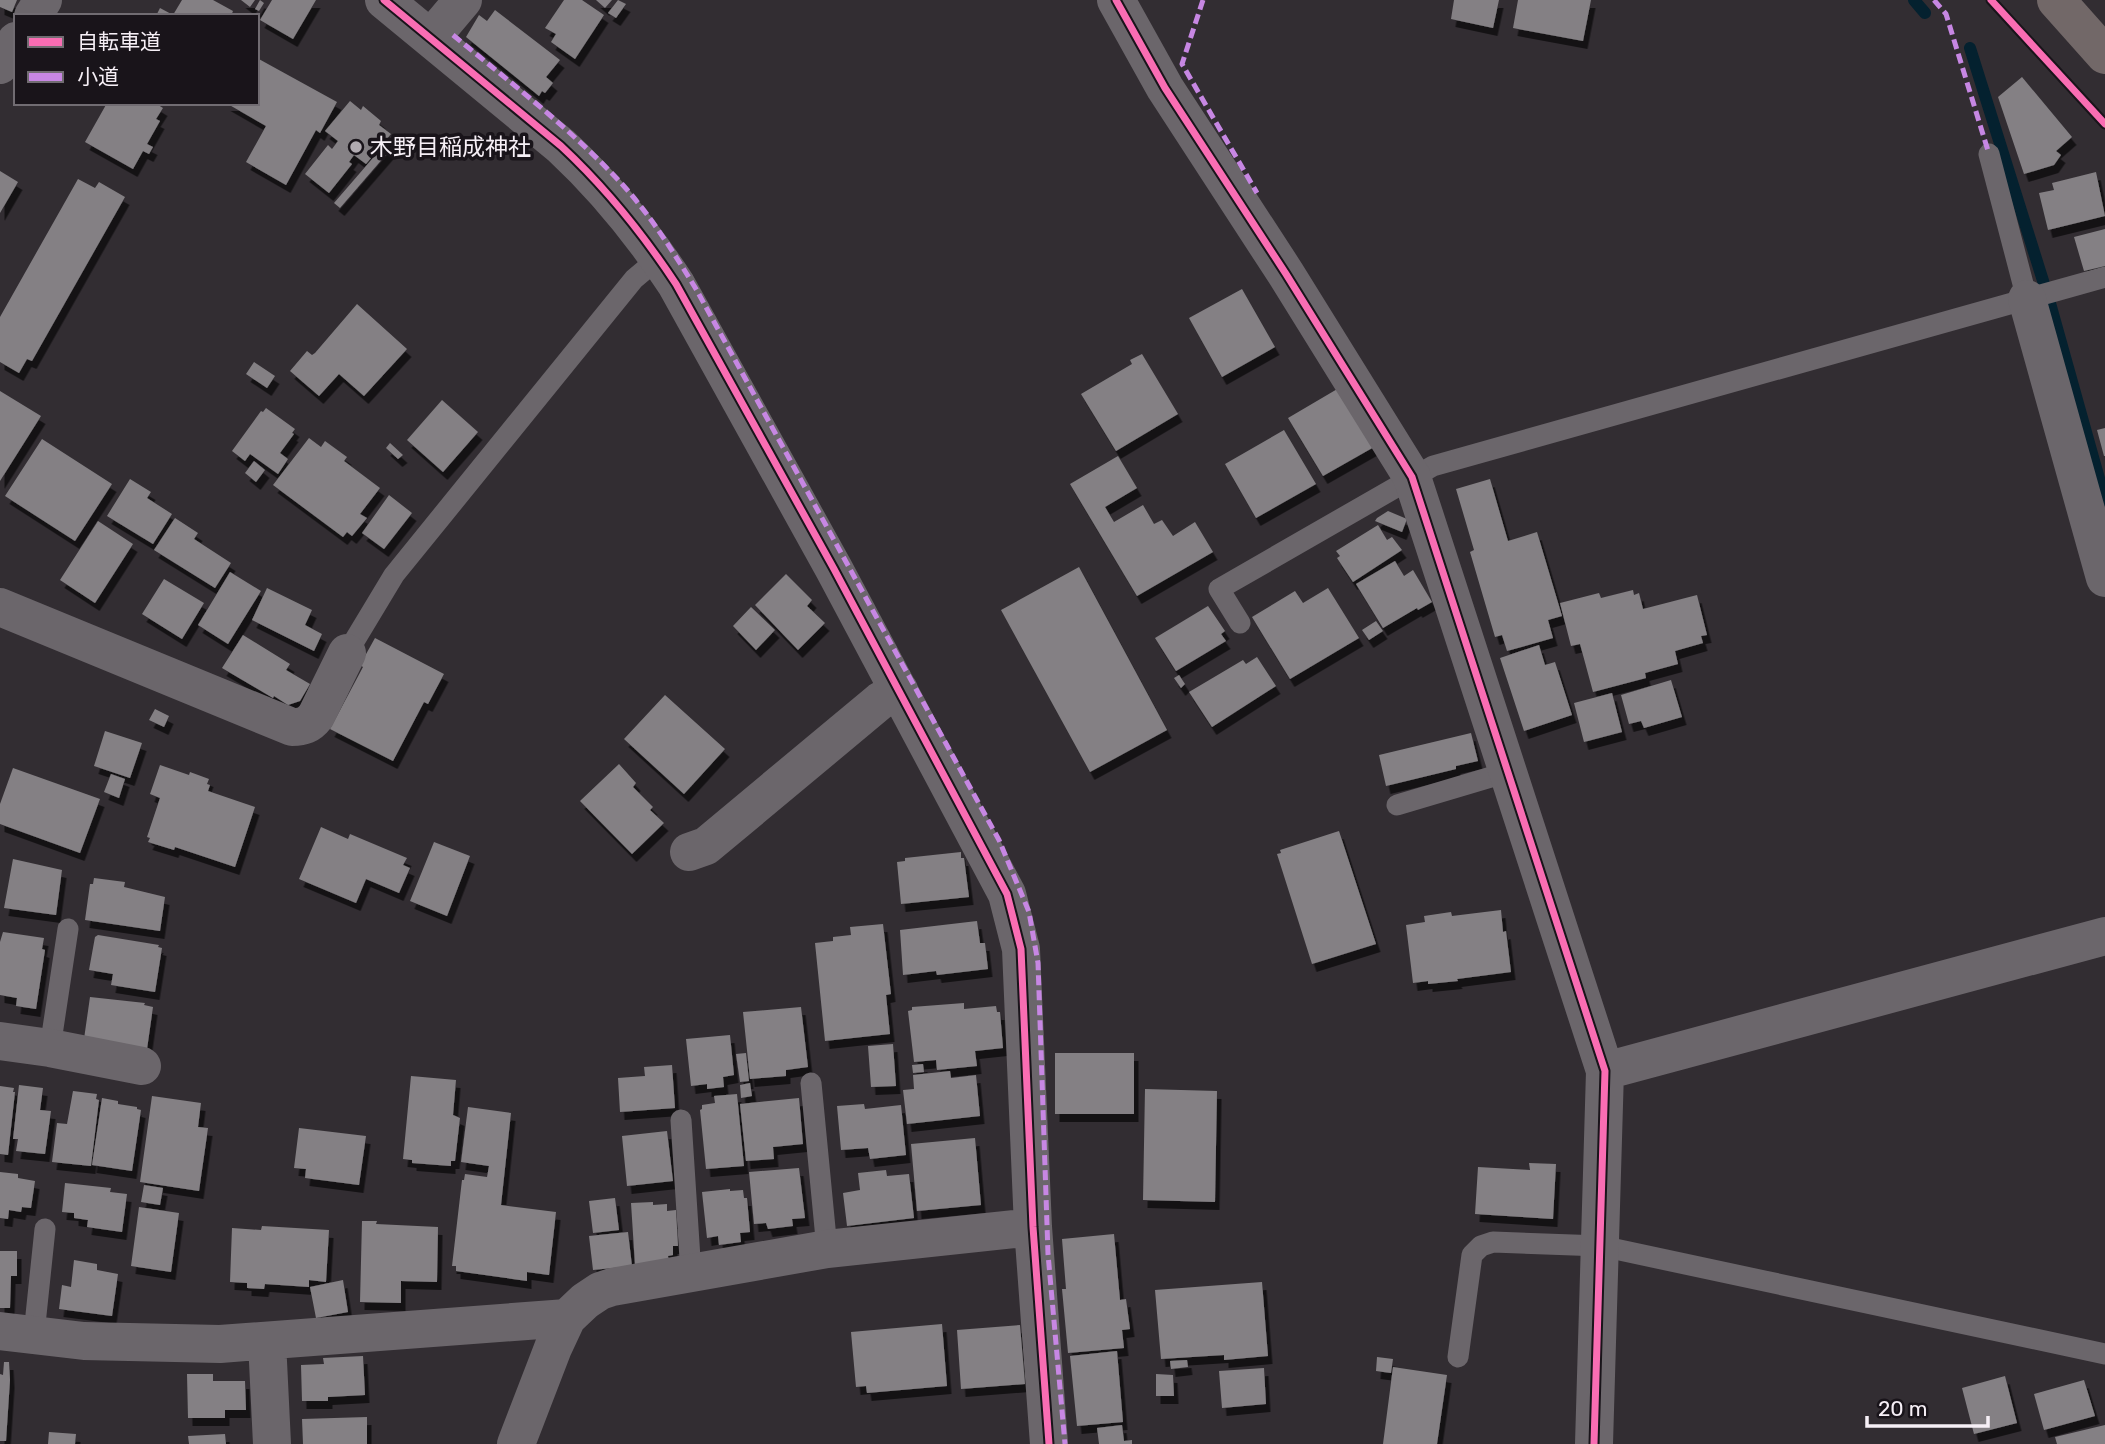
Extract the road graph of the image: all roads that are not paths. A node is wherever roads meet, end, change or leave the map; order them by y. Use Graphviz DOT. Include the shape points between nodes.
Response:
graph roads {
  1 [pos="384,0"];
  2 [pos="463,0"];
  3 [pos="1116,0"];
  4 [pos="2056,0"];
  5 [pos="431,38"];
  6 [pos="14,44"];
  7 [pos="2105,55"];
  8 [pos="0,65"];
  9 [pos="1989,154"];
  10 [pos="659,258"];
  11 [pos="2105,277"];
  12 [pos="2027,299"];
  13 [pos="1412,477"];
  14 [pos="2105,578"];
  15 [pos="0,607"];
  16 [pos="1240,623"];
  17 [pos="347,653"];
  18 [pos="899,690"];
  19 [pos="1508,772"];
  20 [pos="1396,805"];
  21 [pos="689,852"];
  22 [pos="68,929"];
  23 [pos="2105,936"];
  24 [pos="0,1041"];
  25 [pos="50,1048"];
  26 [pos="142,1066"];
  27 [pos="1605,1071"];
  28 [pos="811,1083"];
  29 [pos="681,1120"];
  30 [pos="1033,1227"];
  31 [pos="45,1229"];
  32 [pos="1601,1246"];
  33 [pos="827,1249"];
  34 [pos="691,1274"];
  35 [pos="567,1318"];
  36 [pos="17,1332"];
  37 [pos="267,1341"];
  38 [pos="2105,1354"];
  39 [pos="1458,1357"];
  40 [pos="272,1444"];
  41 [pos="516,1444"];
  42 [pos="1049,1444"];
  43 [pos="1594,1444"];
  1 -- 5 [label="street"];
  2 -- 5 [label="street"];
  3 -- 13 [label="street" via="1165,88"];
  4 -- 7 [label="highway"];
  5 -- 10 [label="street" via="587,170"];
  6 -- 8 [label="street"];
  9 -- 12 [label="lane"];
  10 -- 17 [label="lane" via="634,279 394,575"];
  10 -- 18 [label="street"];
  11 -- 12 [label="lane"];
  12 -- 13 [label="lane" via="1433,467"];
  12 -- 14 [label="street"];
  13 -- 16 [label="lane" via="1219,589"];
  13 -- 19 [label="street"];
  15 -- 17 [label="street" via="292,727 302,727 316,716"];
  18 -- 21 [label="street" via="706,846"];
  18 -- 30 [label="street" via="1007,894 1015,919 1021,948"];
  19 -- 20 [label="lane"];
  19 -- 27 [label="street"];
  22 -- 25 [label="lane"];
  23 -- 27 [label="street"];
  24 -- 25 [label="street"];
  25 -- 26 [label="street"];
  27 -- 32 [label="street"];
  28 -- 33 [label="lane"];
  29 -- 34 [label="lane"];
  30 -- 33 [label="street"];
  30 -- 42 [label="street"];
  31 -- 36 [label="lane"];
  32 -- 38 [label="lane"];
  32 -- 39 [label="lane" via="1493,1242 1480,1246 1472,1255"];
  32 -- 43 [label="street"];
  33 -- 34 [label="street"];
  34 -- 35 [label="street" via="600,1291"];
  35 -- 37 [label="street"];
  35 -- 41 [label="street"];
  36 -- 37 [label="street" via="84,1340"];
  37 -- 40 [label="street"];
}
